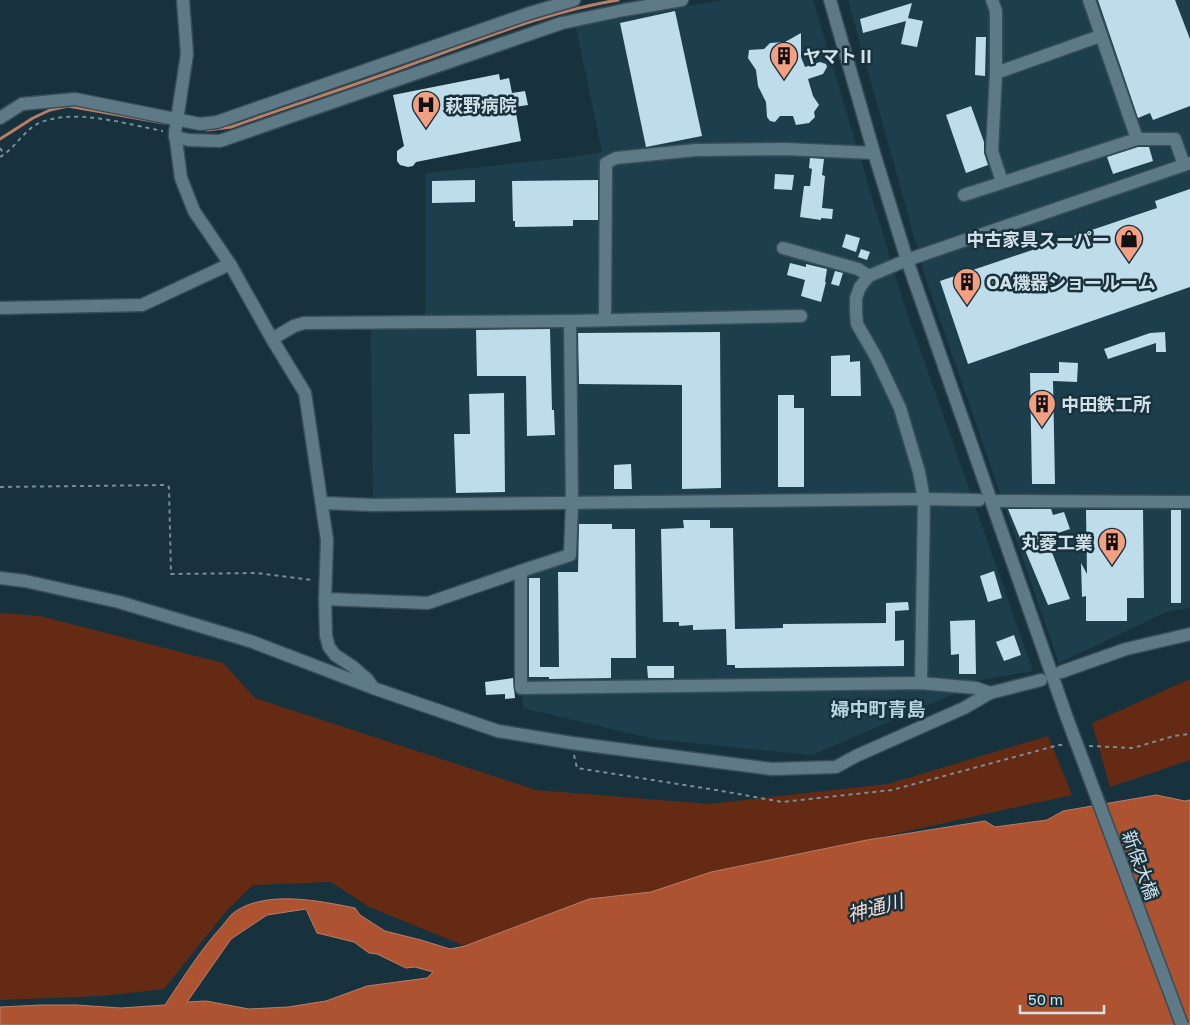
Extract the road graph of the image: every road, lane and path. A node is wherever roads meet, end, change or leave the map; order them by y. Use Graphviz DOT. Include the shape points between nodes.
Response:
graph roads {
  1 [pos="183,0"];
  2 [pos="574,0"];
  3 [pos="682,0"];
  4 [pos="830,0"];
  5 [pos="992,0"];
  6 [pos="1089,0"];
  7 [pos="1100,36"];
  8 [pos="996,73"];
  9 [pos="0,118"];
  10 [pos="176,120"];
  11 [pos="175,135"];
  12 [pos="1137,139"];
  13 [pos="0,148"];
  14 [pos="4,154"];
  15 [pos="874,154"];
  16 [pos="0,157"];
  17 [pos="1187,164"];
  18 [pos="1002,182"];
  19 [pos="964,195"];
  20 [pos="783,248"];
  21 [pos="907,260"];
  22 [pos="230,264"];
  23 [pos="869,276"];
  24 [pos="0,308"];
  25 [pos="801,316"];
  26 [pos="605,320"];
  27 [pos="570,321"];
  28 [pos="272,339"];
  29 [pos="0,487"];
  30 [pos="924,499"];
  31 [pos="979,500"];
  32 [pos="998,501"];
  33 [pos="1190,502"];
  34 [pos="323,504"];
  35 [pos="572,504"];
  36 [pos="521,571"];
  37 [pos="0,578"];
  38 [pos="326,581"];
  39 [pos="325,599"];
  40 [pos="1190,634"];
  41 [pos="1061,672"];
  42 [pos="1042,680"];
  43 [pos="921,683"];
  44 [pos="373,688"];
  45 [pos="990,693"];
  46 [pos="1190,734"];
  47 [pos="572,743"];
  48 [pos="1068,745"];
  49 [pos="1086,746"];
  50 [pos="1182,1025"];
  1 -- 10 [label="street" via="187,54"];
  2 -- 10 [label="street" via="217,122 200,124"];
  3 -- 11 [label="street" via="562,23 220,141 189,140"];
  4 -- 15 [label="street, 新保大橋"];
  5 -- 8 [label="street" via="996,11"];
  6 -- 7 [label="street"];
  7 -- 8 [label="street"];
  7 -- 12 [label="street"];
  8 -- 18 [label="street" via="992,151"];
  9 -- 10 [label="street" via="22,104 75,99"];
  10 -- 11 [label="street"];
  11 -- 14 [label="path" via="82,116 62,116 36,124"];
  11 -- 22 [label="street" via="180,178 186,194"];
  12 -- 17 [label="street" via="1175,139"];
  12 -- 18 [label="street"];
  13 -- 14 [label="path"];
  14 -- 16 [label="path"];
  15 -- 21 [label="street, 新保大橋"];
  15 -- 26 [label="street" via="786,149 696,150 616,158 606,163"];
  17 -- 21 [label="street"];
  18 -- 19 [label="street"];
  20 -- 23 [label="street" via="858,269"];
  21 -- 23 [label="street"];
  21 -- 50 [label="street, 新保大橋, bridge" via="1067,718"];
  22 -- 24 [label="street" via="142,305"];
  22 -- 28 [label="street"];
  23 -- 30 [label="street" via="856,298 857,324 900,408"];
  25 -- 26 [label="street"];
  26 -- 27 [label="street"];
  27 -- 28 [label="street" via="304,323"];
  27 -- 35 [label="street"];
  28 -- 34 [label="street" via="305,393"];
  29 -- 38 [label="path" via="164,485 169,488 172,574 256,573"];
  30 -- 31 [label="street"];
  30 -- 35 [label="street"];
  30 -- 43 [label="street"];
  32 -- 33 [label="street"];
  34 -- 35 [label="street"];
  34 -- 38 [label="street" via="327,540"];
  35 -- 36 [label="street" via="570,556"];
  36 -- 39 [label="street" via="428,603"];
  36 -- 43 [label="street" via="521,688"];
  37 -- 44 [label="street" via="119,602 250,641"];
  38 -- 39 [label="street"];
  39 -- 44 [label="street" via="329,646"];
  40 -- 41 [label="street" via="1126,650"];
  42 -- 45 [label="street"];
  43 -- 45 [label="street" via="976,688"];
  44 -- 47 [label="street" via="498,731"];
  45 -- 47 [label="street" via="836,767 772,769"];
  46 -- 49 [label="path" via="1133,748"];
  47 -- 48 [label="path" via="577,768 782,802 892,790 1059,744"];
}
